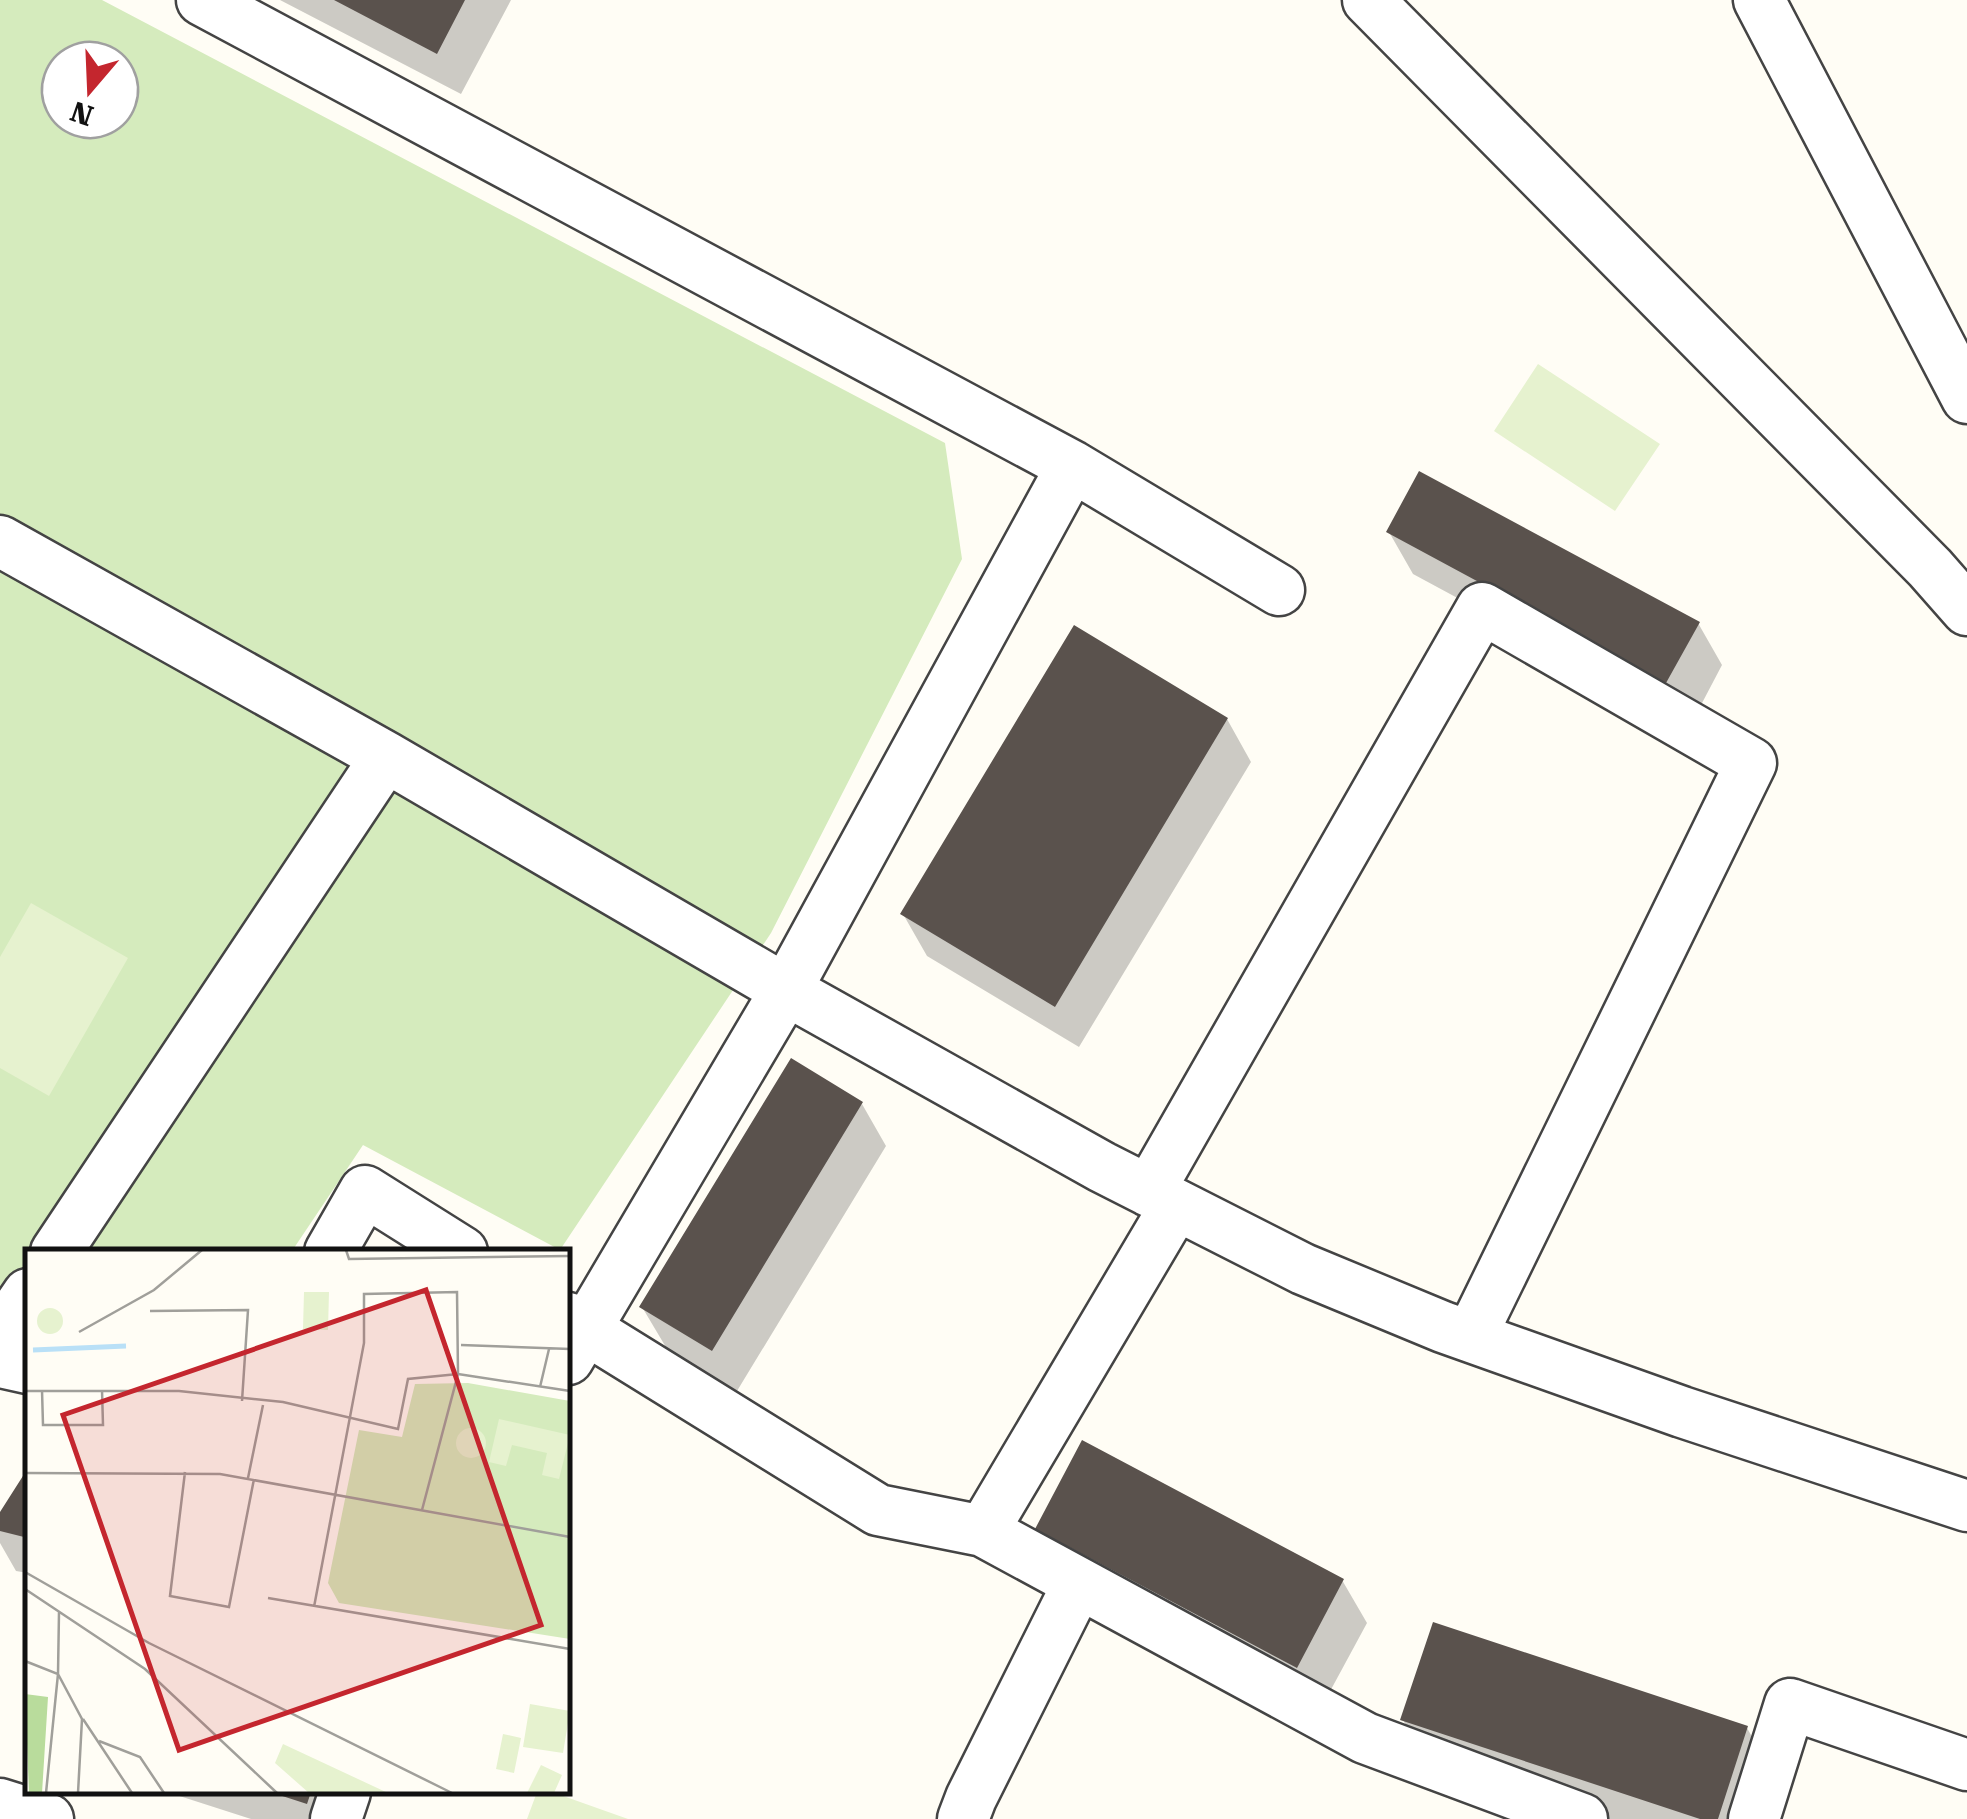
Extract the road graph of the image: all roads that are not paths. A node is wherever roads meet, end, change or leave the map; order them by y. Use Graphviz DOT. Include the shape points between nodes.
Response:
graph roads {
  1 [pos="202,0"];
  2 [pos="1368,0"];
  3 [pos="1758,0"];
  4 [pos="1967,398"];
  5 [pos="1072,466"];
  6 [pos="0,541"];
  7 [pos="1279,590"];
  8 [pos="1967,610"];
  9 [pos="386,756"];
  10 [pos="786,990"];
  11 [pos="1163,1198"];
  12 [pos="58,1249"];
  13 [pos="332,1249"];
  14 [pos="457,1249"];
  15 [pos="25,1298"];
  16 [pos="0,1336"];
  17 [pos="573,1336"];
  18 [pos="1471,1336"];
  19 [pos="0,1362"];
  20 [pos="25,1367"];
  21 [pos="1967,1506"];
  22 [pos="983,1531"];
  23 [pos="1078,1584"];
  24 [pos="1967,1765"];
  25 [pos="345,1794"];
  26 [pos="0,1804"];
  27 [pos="48,1819"];
  28 [pos="336,1819"];
  29 [pos="963,1819"];
  30 [pos="1582,1819"];
  31 [pos="1754,1819"];
  1 -- 5 [label="street"];
  2 -- 8 [label="street"];
  3 -- 4 [label="street"];
  5 -- 7 [label="street"];
  5 -- 10 [label="street"];
  6 -- 9 [label="street"];
  9 -- 10 [label="street"];
  9 -- 12 [label="street"];
  10 -- 11 [label="street"];
  10 -- 17 [label="street"];
  11 -- 18 [label="street" via="1303,1270"];
  11 -- 18 [label="street" via="1482,608 1750,763"];
  11 -- 22 [label="street"];
  13 -- 14 [label="street" via="366,1190"];
  15 -- 16 [label="street"];
  17 -- 22 [label="street" via="878,1510"];
  18 -- 21 [label="street"];
  19 -- 20 [label="street"];
  22 -- 23 [label="street"];
  23 -- 29 [label="street"];
  23 -- 30 [label="street" via="1365,1738"];
  24 -- 31 [label="street" via="1790,1704"];
  25 -- 28 [label="street"];
  26 -- 27 [label="street"];
}
